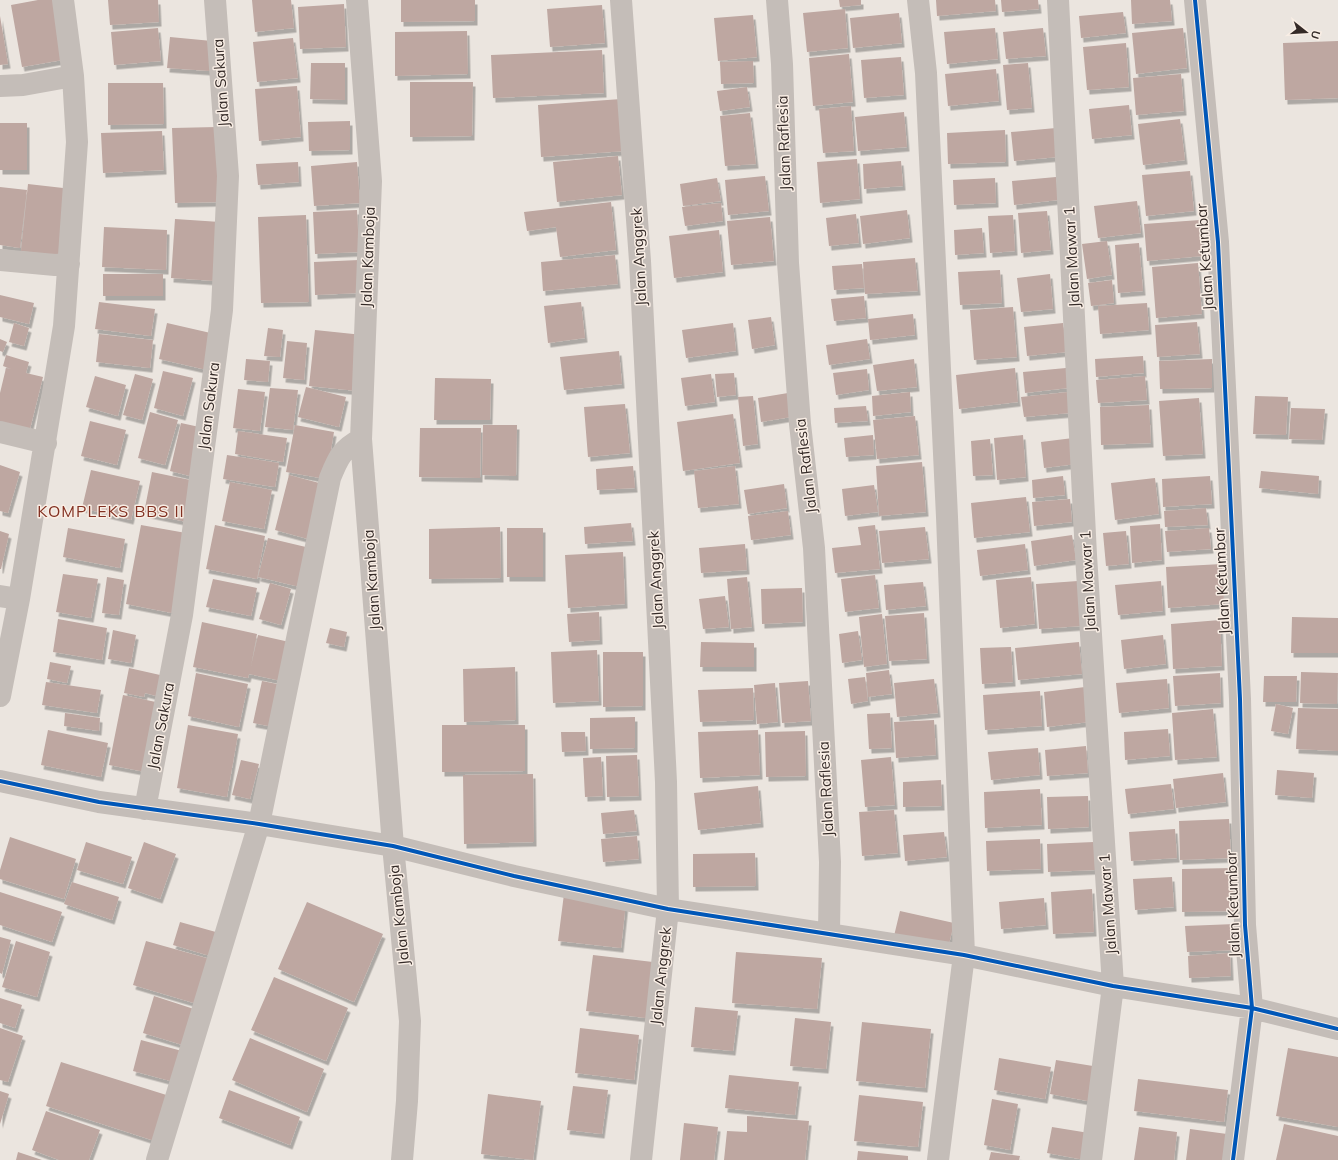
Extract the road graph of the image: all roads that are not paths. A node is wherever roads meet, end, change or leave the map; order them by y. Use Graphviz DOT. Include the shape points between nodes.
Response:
graph roads {
  1 [pos="63,0"];
  2 [pos="215,0"];
  3 [pos="357,0"];
  4 [pos="621,0"];
  5 [pos="777,0"];
  6 [pos="918,0"];
  7 [pos="1058,0"];
  8 [pos="1195,0"];
  9 [pos="73,76"];
  10 [pos="0,86"];
  11 [pos="0,260"];
  12 [pos="69,264"];
  13 [pos="0,432"];
  14 [pos="361,439"];
  15 [pos="46,443"];
  16 [pos="10,598"];
  17 [pos="0,696"];
  18 [pos="0,781"];
  19 [pos="145,808"];
  20 [pos="259,824"];
  21 [pos="393,846"];
  22 [pos="668,909"];
  23 [pos="829,933"];
  24 [pos="964,955"];
  25 [pos="1113,986"];
  26 [pos="1252,1008"];
  27 [pos="1338,1029"];
  28 [pos="157,1160"];
  29 [pos="402,1160"];
  30 [pos="641,1160"];
  31 [pos="938,1160"];
  32 [pos="1091,1160"];
  33 [pos="1233,1160"];
  1 -- 9 [label="street"];
  2 -- 19 [label="street, Jalan Sakura" via="228,176 222,310 182,615"];
  3 -- 14 [label="street, Jalan Kamboja" via="371,180"];
  4 -- 22 [label="street, Jalan Anggrek" via="640,261 666,782"];
  5 -- 23 [label="street, Jalan Raflesia" via="782,71 788,263 800,424 814,541 830,862"];
  6 -- 24 [label="street" via="926,73"];
  7 -- 25 [label="street, Jalan Mawar 1" via="1086,555"];
  8 -- 26 [label="street, Jalan Ketumbar" via="1218,242 1240,699 1244,925"];
  9 -- 10 [label="street"];
  9 -- 12 [label="street" via="77,142"];
  11 -- 12 [label="street"];
  12 -- 15 [label="street" via="64,326"];
  13 -- 15 [label="street"];
  14 -- 20 [label="street" via="350,445 339,457 330,478"];
  14 -- 21 [label="street, Jalan Kamboja"];
  15 -- 16 [label="street"];
  16 -- 17 [label="street"];
  18 -- 19 [label="street" via="99,802"];
  19 -- 20 [label="street"];
  20 -- 21 [label="street"];
  20 -- 28 [label="street"];
  21 -- 22 [label="street" via="514,876"];
  21 -- 29 [label="street, Jalan Kamboja" via="410,1021"];
  22 -- 23 [label="street"];
  22 -- 30 [label="street, Jalan Anggrek"];
  23 -- 24 [label="street"];
  24 -- 25 [label="street"];
  24 -- 31 [label="street"];
  25 -- 26 [label="street"];
  25 -- 32 [label="street, Jalan Mawar 1"];
  26 -- 27 [label="street"];
  26 -- 33 [label="street, Jalan Ketumbar"];
}
